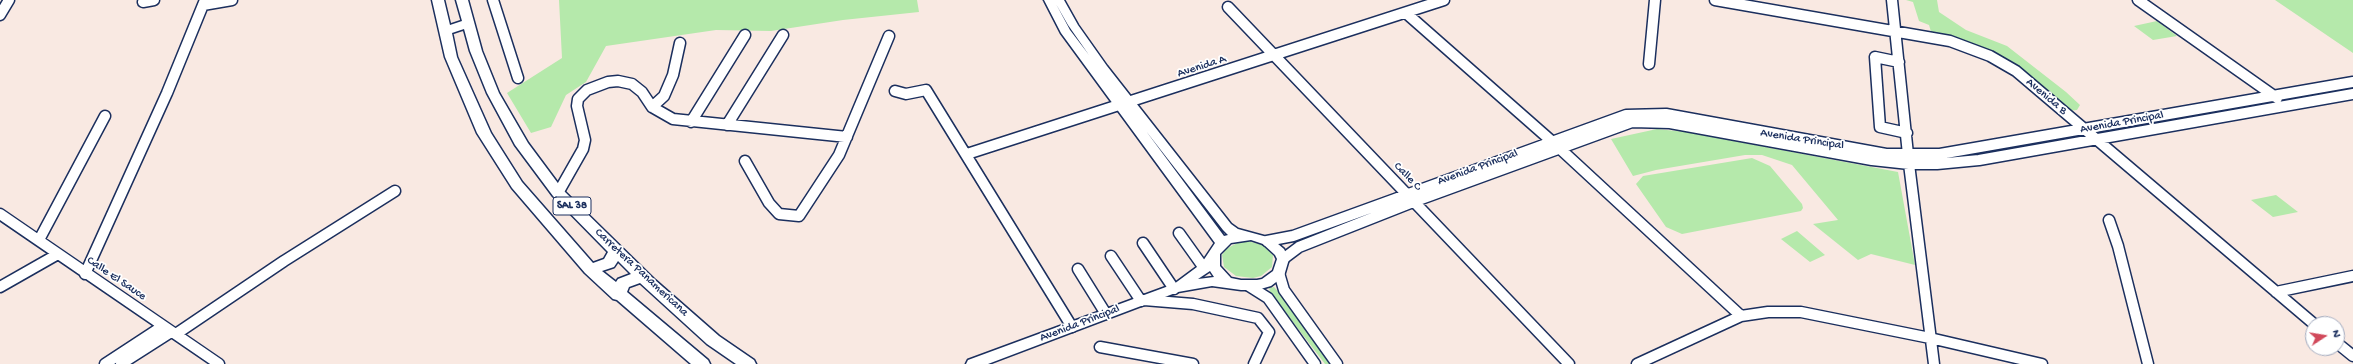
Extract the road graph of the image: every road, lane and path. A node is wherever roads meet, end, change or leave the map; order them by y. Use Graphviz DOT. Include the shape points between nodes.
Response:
graph roads {
  1 [pos="9,0"];
  2 [pos="154,0"];
  3 [pos="232,0"];
  4 [pos="438,0"];
  5 [pos="462,0"];
  6 [pos="466,0"];
  7 [pos="493,0"];
  8 [pos="1049,0"];
  9 [pos="1059,0"];
  10 [pos="1444,0"];
  11 [pos="1655,0"];
  12 [pos="1715,0"];
  13 [pos="1892,0"];
  14 [pos="2138,0"];
  15 [pos="143,2"];
  16 [pos="204,2"];
  17 [pos="1228,7"];
  18 [pos="1406,13"];
  19 [pos="0,15"];
  20 [pos="467,20"];
  21 [pos="445,31"];
  22 [pos="1896,32"];
  23 [pos="783,34"];
  24 [pos="745,35"];
  25 [pos="889,36"];
  26 [pos="680,43"];
  27 [pos="1274,56"];
  28 [pos="1899,62"];
  29 [pos="1649,64"];
  30 [pos="518,78"];
  31 [pos="2350,84"];
  32 [pos="894,91"];
  33 [pos="2353,94"];
  34 [pos="2274,96"];
  35 [pos="1125,104"];
  36 [pos="2287,105"];
  37 [pos="652,107"];
  38 [pos="105,116"];
  39 [pos="690,122"];
  40 [pos="727,125"];
  41 [pos="2084,129"];
  42 [pos="1907,133"];
  43 [pos="847,137"];
  44 [pos="2096,140"];
  45 [pos="1555,144"];
  46 [pos="967,154"];
  47 [pos="1909,160"];
  48 [pos="745,161"];
  49 [pos="395,191"];
  50 [pos="558,193"];
  51 [pos="1406,194"];
  52 [pos="1413,202"];
  53 [pos="0,214"];
  54 [pos="2109,220"];
  55 [pos="1179,233"];
  56 [pos="1251,236"];
  57 [pos="39,240"];
  58 [pos="1267,241"];
  59 [pos="1143,243"];
  60 [pos="1222,243"];
  61 [pos="616,252"];
  62 [pos="1214,253"];
  63 [pos="58,254"];
  64 [pos="1111,256"];
  65 [pos="1283,259"];
  66 [pos="1204,268"];
  67 [pos="590,269"];
  68 [pos="1078,269"];
  69 [pos="1279,273"];
  70 [pos="85,274"];
  71 [pos="2353,276"];
  72 [pos="643,277"];
  73 [pos="1234,284"];
  74 [pos="1249,286"];
  75 [pos="0,287"];
  76 [pos="1172,290"];
  77 [pos="2276,292"];
  78 [pos="618,295"];
  79 [pos="1142,300"];
  80 [pos="1192,304"];
  81 [pos="1106,314"];
  82 [pos="1741,316"];
  83 [pos="2305,316"];
  84 [pos="1072,328"];
  85 [pos="170,331"];
  86 [pos="1930,338"];
  87 [pos="1100,347"];
  88 [pos="2345,350"];
  89 [pos="2353,356"];
  90 [pos="979,363"];
  91 [pos="105,364"];
  92 [pos="121,364"];
  93 [pos="219,364"];
  94 [pos="702,364"];
  95 [pos="748,364"];
  96 [pos="1193,364"];
  97 [pos="1254,364"];
  98 [pos="1315,364"];
  99 [pos="1337,364"];
  100 [pos="1569,364"];
  101 [pos="1637,364"];
  102 [pos="1934,364"];
  103 [pos="2042,364"];
  104 [pos="2148,364"];
  1 -- 19 [label="street"];
  2 -- 15 [label="street"];
  3 -- 16 [label="street"];
  4 -- 21 [label="highway, SAL 38"];
  5 -- 20 [label="highway, Carretera Panamericana / SAL 38"];
  6 -- 20 [label="highway"];
  7 -- 30 [label="street"];
  8 -- 35 [label="main road" via="1065,30"];
  9 -- 35 [label="main road"];
  10 -- 18 [label="street, Avenida A"];
  11 -- 29 [label="street"];
  12 -- 22 [label="street, Avenida B"];
  13 -- 22 [label="street"];
  14 -- 34 [label="street"];
  16 -- 70 [label="street" via="167,93"];
  17 -- 27 [label="street, Calle C"];
  18 -- 27 [label="street, Avenida A"];
  18 -- 45 [label="street"];
  20 -- 21 [label="highway"];
  20 -- 50 [label="highway, Carretera Panamericana / SAL 38" via="483,70 506,118 522,145"];
  21 -- 67 [label="highway, SAL 38" via="451,57 484,133 517,185"];
  22 -- 28 [label="street"];
  22 -- 41 [label="street, Avenida B" via="1950,42 1990,56 2016,71"];
  23 -- 40 [label="street"];
  24 -- 39 [label="street"];
  25 -- 43 [label="street"];
  26 -- 37 [label="street" via="673,75 664,96"];
  27 -- 35 [label="street, Avenida A"];
  27 -- 51 [label="street, Calle C"];
  28 -- 42 [label="street"];
  28 -- 42 [label="street" via="1875,57 1880,128"];
  31 -- 34 [label="street, Avenida Principal"];
  32 -- 46 [label="street" via="906,94 926,90"];
  33 -- 36 [label="street, Avenida Principal"];
  34 -- 36 [label="street"];
  34 -- 41 [label="street, Avenida Principal"];
  35 -- 46 [label="street, Avenida A"];
  35 -- 56 [label="main road" via="1227,227 1234,233"];
  35 -- 60 [label="main road"];
  36 -- 44 [label="street, Avenida Principal"];
  37 -- 39 [label="street" via="673,119"];
  37 -- 50 [label="street" via="642,92 625,81 599,84 581,94 577,106 584,140 583,149"];
  38 -- 57 [label="street"];
  39 -- 40 [label="street"];
  40 -- 43 [label="street"];
  41 -- 44 [label="street, Avenida B"];
  41 -- 47 [label="street, Avenida Principal"];
  42 -- 47 [label="street"];
  43 -- 48 [label="street" via="829,173 797,217 779,214 769,203"];
  44 -- 47 [label="street, Avenida Principal" via="1979,160"];
  44 -- 77 [label="street, Avenida B"];
  45 -- 47 [label="street, Avenida Principal" via="1611,119 1637,113 1652,113"];
  45 -- 51 [label="street, Avenida Principal"];
  45 -- 52 [label="street, Avenida Principal"];
  45 -- 82 [label="street"];
  46 -- 84 [label="street"];
  47 -- 86 [label="street"];
  49 -- 85 [label="street"];
  50 -- 61 [label="highway, Carretera Panamericana / SAL 38"];
  51 -- 52 [label="street, Calle C"];
  51 -- 58 [label="street, Avenida Principal" via="1293,236"];
  52 -- 65 [label="street, Avenida Principal" via="1299,247"];
  52 -- 100 [label="street, Calle C"];
  53 -- 57 [label="street, Calle El Sauce"];
  54 -- 104 [label="street"];
  55 -- 66 [label="street"];
  56 -- 58 [label="main road"];
  56 -- 60 [label="main road" via="1235,237"];
  57 -- 63 [label="street, Calle El Sauce"];
  58 -- 65 [label="main road" via="1275,246"];
  59 -- 76 [label="street"];
  60 -- 62 [label="main road"];
  61 -- 67 [label="highway" via="609,263"];
  61 -- 72 [label="highway, Carretera Panamericana / SAL 38"];
  62 -- 66 [label="main road, Avenida Principal"];
  62 -- 73 [label="main road" via="1212,260 1216,272"];
  63 -- 70 [label="street, Calle El Sauce"];
  63 -- 75 [label="street"];
  64 -- 79 [label="street"];
  65 -- 69 [label="main road"];
  66 -- 76 [label="main road, Avenida Principal"];
  67 -- 78 [label="highway, SAL 38"];
  68 -- 81 [label="street"];
  69 -- 74 [label="main road" via="1266,283"];
  69 -- 99 [label="street" via="1284,290"];
  70 -- 85 [label="street, Calle El Sauce"];
  71 -- 77 [label="street"];
  72 -- 78 [label="highway" via="623,283"];
  72 -- 95 [label="highway, Carretera Panamericana / SAL 38" via="713,340"];
  73 -- 74 [label="main road"];
  73 -- 76 [label="main road, Avenida Principal" via="1212,281"];
  74 -- 98 [label="street" via="1268,298"];
  76 -- 79 [label="main road, Avenida Principal"];
  76 -- 80 [label="street"];
  77 -- 83 [label="street, Avenida B"];
  78 -- 94 [label="highway, SAL 38"];
  79 -- 80 [label="street"];
  79 -- 81 [label="main road, Avenida Principal"];
  80 -- 97 [label="street" via="1258,318 1269,332"];
  81 -- 84 [label="main road, Avenida Principal"];
  82 -- 86 [label="street" via="1768,312 1801,312"];
  82 -- 101 [label="street"];
  84 -- 90 [label="main road, Avenida Principal"];
  85 -- 91 [label="street"];
  85 -- 92 [label="street"];
  85 -- 93 [label="street, Calle El Sauce"];
  86 -- 102 [label="street"];
  86 -- 103 [label="street"];
  87 -- 96 [label="street"];
  88 -- 89 [label="street"];
}
